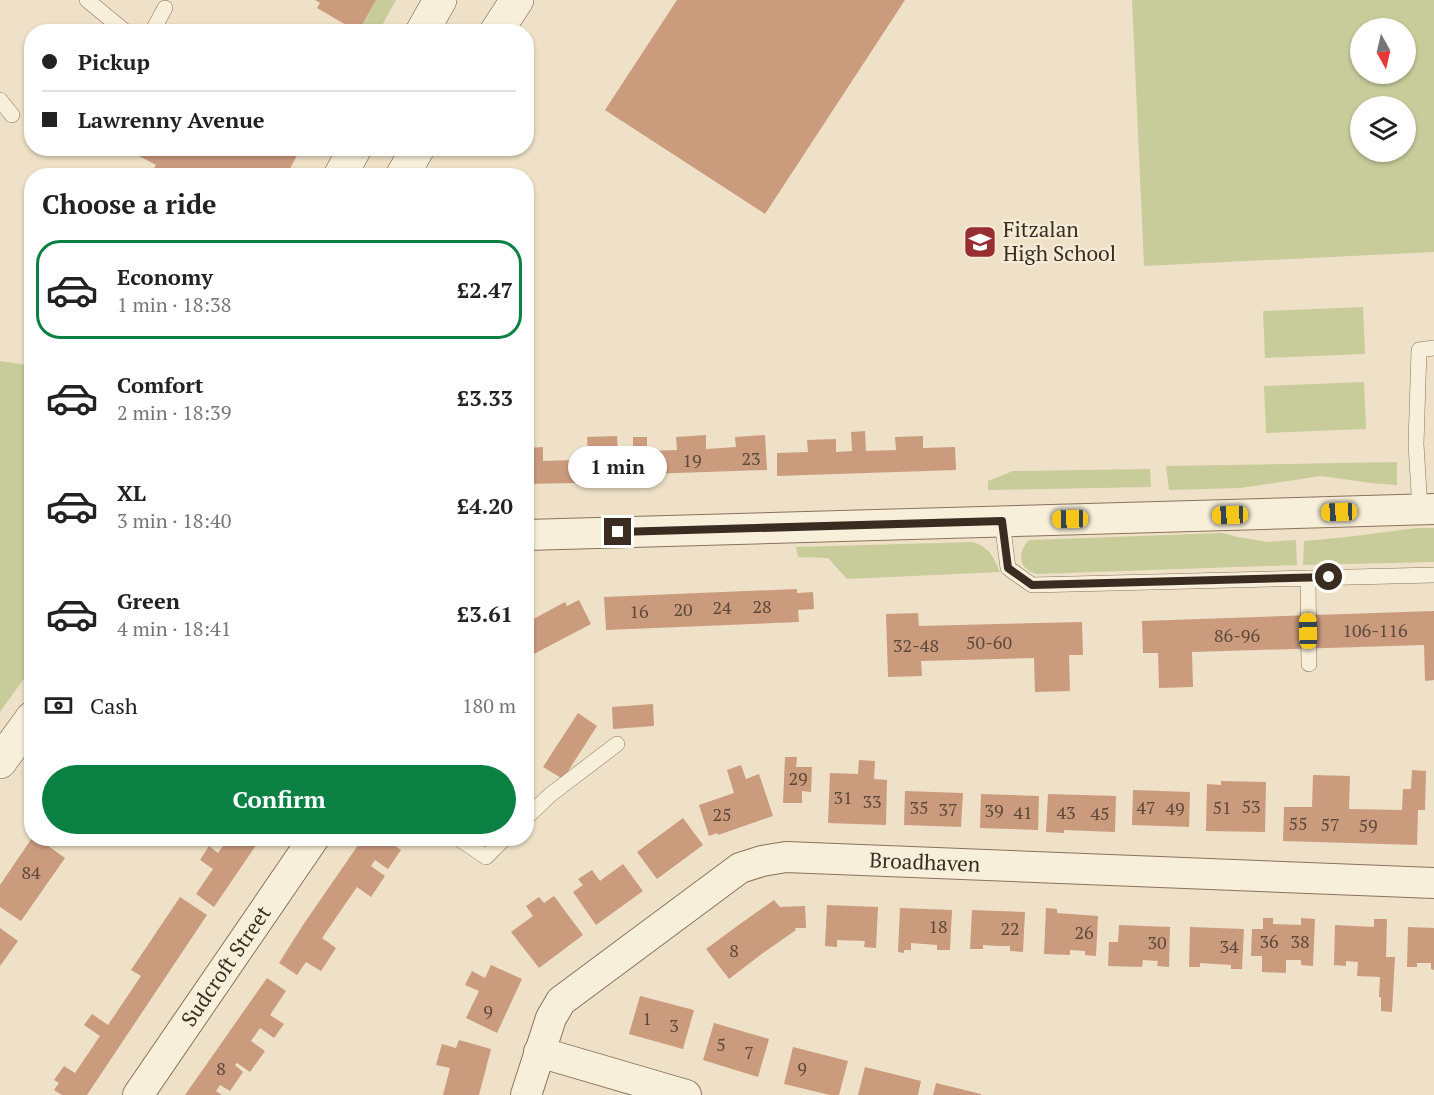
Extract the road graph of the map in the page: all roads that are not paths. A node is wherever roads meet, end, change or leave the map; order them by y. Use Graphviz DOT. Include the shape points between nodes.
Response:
graph roads {
  1 [pos="87,0"];
  2 [pos="440,0"];
  3 [pos="517,0"];
  4 [pos="165,8"];
  5 [pos="116,24"];
  6 [pos="156,24"];
  7 [pos="426,24"];
  8 [pos="501,24"];
  9 [pos="0,100"];
  10 [pos="12,115"];
  11 [pos="1434,348"];
  12 [pos="1427,509"];
  13 [pos="1002,521"];
  14 [pos="534,535"];
  15 [pos="1434,575"];
  16 [pos="1308,578"];
  17 [pos="1309,664"];
  18 [pos="24,729"];
  19 [pos="617,744"];
  20 [pos="0,762"];
  21 [pos="534,810"];
  22 [pos="309,846"];
  23 [pos="470,846"];
  24 [pos="497,846"];
  25 [pos="1434,882"];
  26 [pos="539,1052"];
  27 [pos="138,1095"];
  28 [pos="526,1095"];
  29 [pos="686,1095"];
  1 -- 5 [label="lane"];
  2 -- 7 [label="main road"];
  3 -- 8 [label="main road"];
  4 -- 6 [label="lane"];
  9 -- 10 [label="lane"];
  11 -- 12 [label="lane" via="1419,350 1416,414 1416,444"];
  12 -- 13 [label="street"];
  13 -- 14 [label="street"];
  13 -- 16 [label="lane" via="1008,568 1032,585"];
  15 -- 16 [label="lane"];
  16 -- 17 [label="lane"];
  18 -- 20 [label="main road"];
  19 -- 21 [label="lane"];
  22 -- 27 [label="street, Sudcroft Street"];
  23 -- 24 [label="lane" via="486,857"];
  25 -- 26 [label="street, Broadhaven" via="786,857 762,861 740,868 561,1001"];
  26 -- 28 [label="street, Broadhaven"];
  26 -- 29 [label="street"];
}
